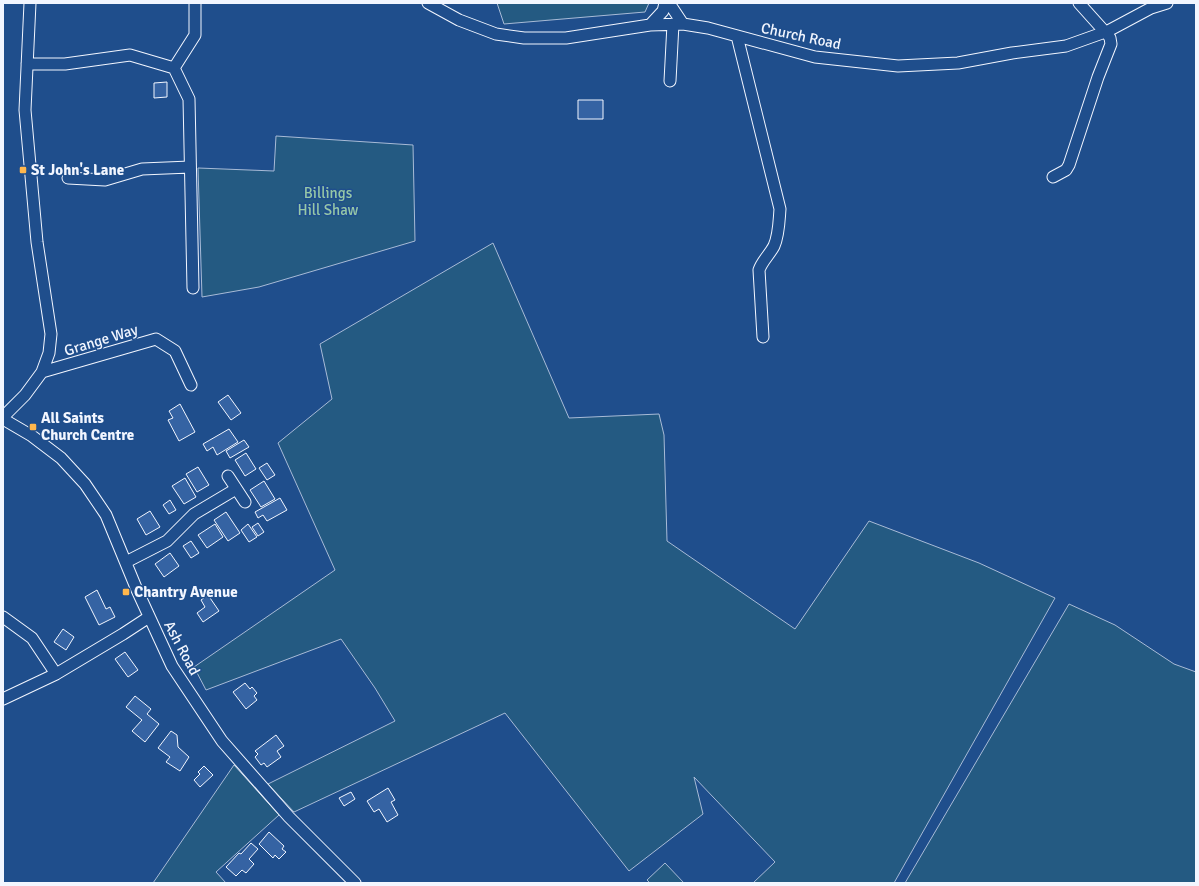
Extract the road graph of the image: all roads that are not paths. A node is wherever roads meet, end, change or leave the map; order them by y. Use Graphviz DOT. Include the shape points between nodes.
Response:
graph roads {
  1 [pos="30,3"];
  2 [pos="195,3"];
  3 [pos="428,3"];
  4 [pos="665,3"];
  5 [pos="669,3"];
  6 [pos="1079,3"];
  7 [pos="1167,3"];
  8 [pos="678,24"];
  9 [pos="650,25"];
  10 [pos="1106,32"];
  11 [pos="737,36"];
  12 [pos="27,64"];
  13 [pos="174,68"];
  14 [pos="670,81"];
  15 [pos="190,167"];
  16 [pos="1053,177"];
  17 [pos="68,178"];
  18 [pos="193,288"];
  19 [pos="763,337"];
  20 [pos="42,372"];
  21 [pos="191,385"];
  22 [pos="3,418"];
  23 [pos="228,476"];
  24 [pos="236,489"];
  25 [pos="245,502"];
  26 [pos="126,562"];
  27 [pos="3,617"];
  28 [pos="149,617"];
  29 [pos="56,674"];
  30 [pos="3,699"];
  31 [pos="355,883"];
  1 -- 12 [label="street"];
  2 -- 13 [label="street" via="195,35"];
  3 -- 9 [label="street, Church Road" via="459,20 496,34 524,38 566,38"];
  4 -- 9 [label="street" via="663,11"];
  5 -- 8 [label="street"];
  6 -- 10 [label="street"];
  7 -- 10 [label="street, Church Road" via="1151,8"];
  8 -- 9 [label="street, Church Road"];
  8 -- 11 [label="street, Church Road" via="708,28"];
  8 -- 14 [label="street"];
  10 -- 11 [label="street, Church Road" via="1066,46 958,64 898,66 815,57"];
  10 -- 16 [label="street" via="1111,44 1069,165 1066,170"];
  11 -- 19 [label="street" via="780,209 774,245 759,270"];
  12 -- 13 [label="street" via="64,64 130,55"];
  12 -- 20 [label="street" via="25,110 38,242 51,334 49,353"];
  13 -- 15 [label="street" via="189,98"];
  15 -- 17 [label="street" via="142,169 105,180"];
  15 -- 18 [label="street"];
  20 -- 21 [label="street, Grange Way" via="156,339 175,351"];
  20 -- 22 [label="street" via="26,395"];
  22 -- 26 [label="street, Ash Road" via="61,458 85,484 106,515"];
  23 -- 24 [label="street"];
  24 -- 25 [label="street"];
  24 -- 26 [label="street" via="194,514 167,541"];
  26 -- 28 [label="street, Ash Road"];
  27 -- 29 [label="street" via="32,638"];
  28 -- 29 [label="street"];
  28 -- 31 [label="street, Ash Road" via="172,666 222,742 288,817"];
  29 -- 30 [label="street"];
}
